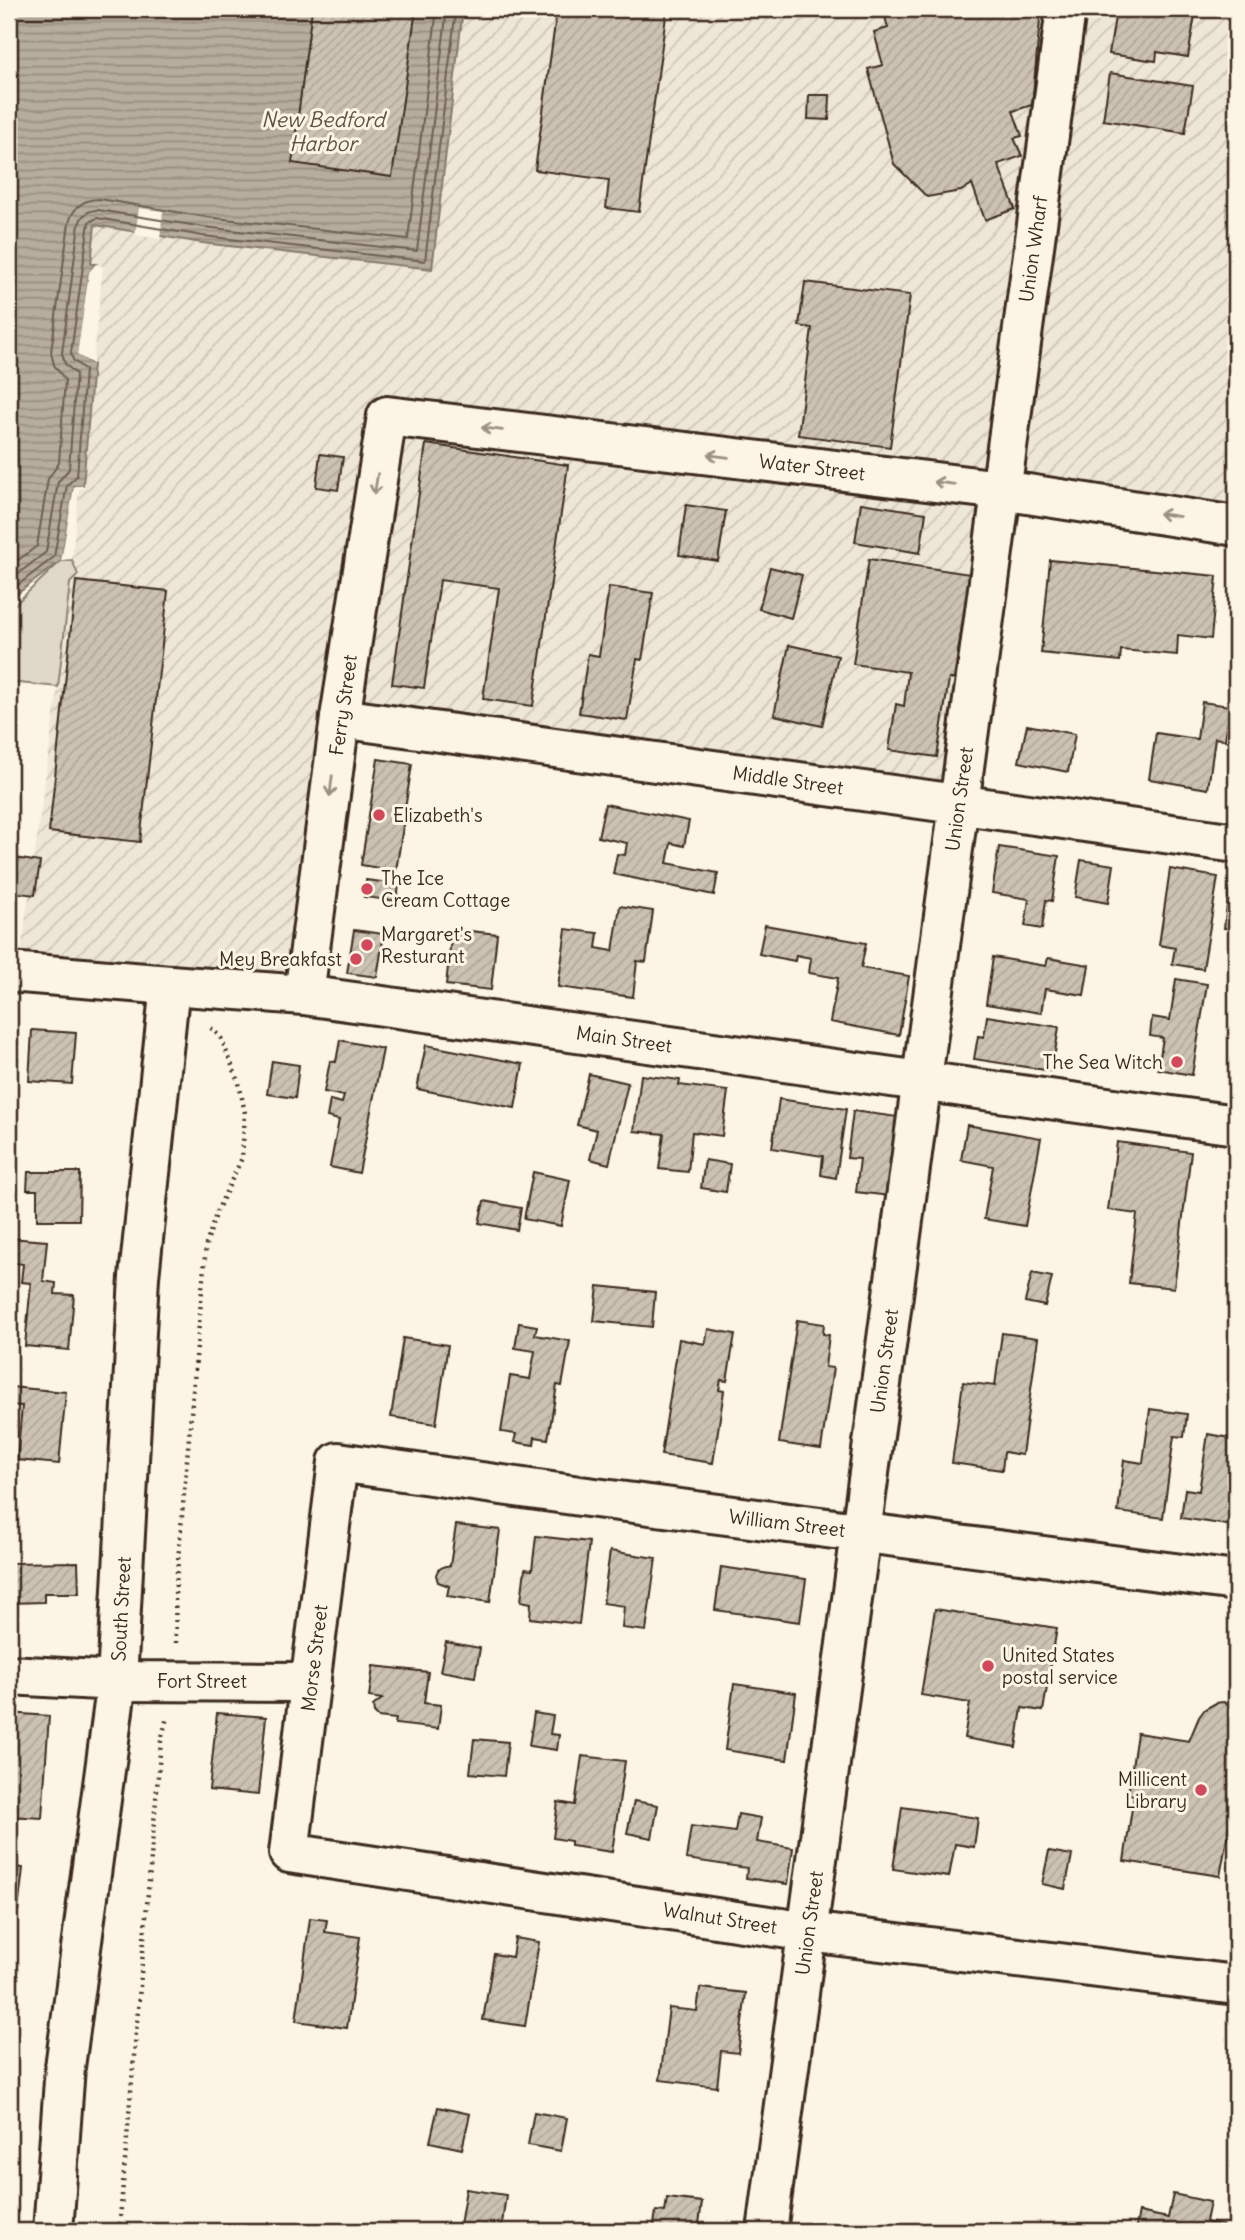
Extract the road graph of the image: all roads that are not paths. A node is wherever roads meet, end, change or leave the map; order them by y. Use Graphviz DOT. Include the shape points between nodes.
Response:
graph roads {
  1 [pos="1066,9"];
  2 [pos="387,416"];
  3 [pos="1001,490"];
  4 [pos="1236,526"];
  5 [pos="340,718"];
  6 [pos="959,803"];
  7 [pos="1236,843"];
  8 [pos="9,972"];
  9 [pos="170,985"];
  10 [pos="304,995"];
  11 [pos="922,1079"];
  12 [pos="1236,1125"];
  13 [pos="338,1462"];
  14 [pos="861,1532"];
  15 [pos="1236,1581"];
  16 [pos="9,1675"];
  17 [pos="117,1681"];
  18 [pos="311,1682"];
  19 [pos="289,1853"];
  20 [pos="807,1932"];
  21 [pos="1236,1985"];
  22 [pos="53,2231"];
  23 [pos="767,2231"];
  1 -- 3 [label="street, Union Wharf"];
  3 -- 2 [label="street, Water Street, one-way"];
  2 -- 5 [label="street, Ferry Street, one-way"];
  4 -- 3 [label="street, Water Street, one-way"];
  3 -- 6 [label="street, Union Street"];
  5 -- 6 [label="street, Middle Street"];
  5 -- 10 [label="street, Ferry Street, one-way"];
  6 -- 7 [label="street, Middle Street"];
  6 -- 11 [label="street, Union Street"];
  8 -- 9 [label="street, Main Street"];
  9 -- 10 [label="street, Main Street"];
  9 -- 17 [label="street, South Street" via="139,1277"];
  10 -- 11 [label="street, Main Street"];
  11 -- 12 [label="street, Main Street"];
  11 -- 14 [label="street, Union Street"];
  13 -- 14 [label="street, William Street"];
  13 -- 18 [label="street, Morse Street"];
  14 -- 15 [label="street, William Street"];
  14 -- 20 [label="street, Union Street"];
  16 -- 17 [label="street, Fort Street"];
  17 -- 18 [label="street, Fort Street"];
  17 -- 22 [label="street, South Street" via="65,2067"];
  18 -- 19 [label="street, Morse Street"];
  19 -- 20 [label="street, Walnut Street"];
  20 -- 21 [label="street, Walnut Street"];
  20 -- 23 [label="street, Union Street"];
}
